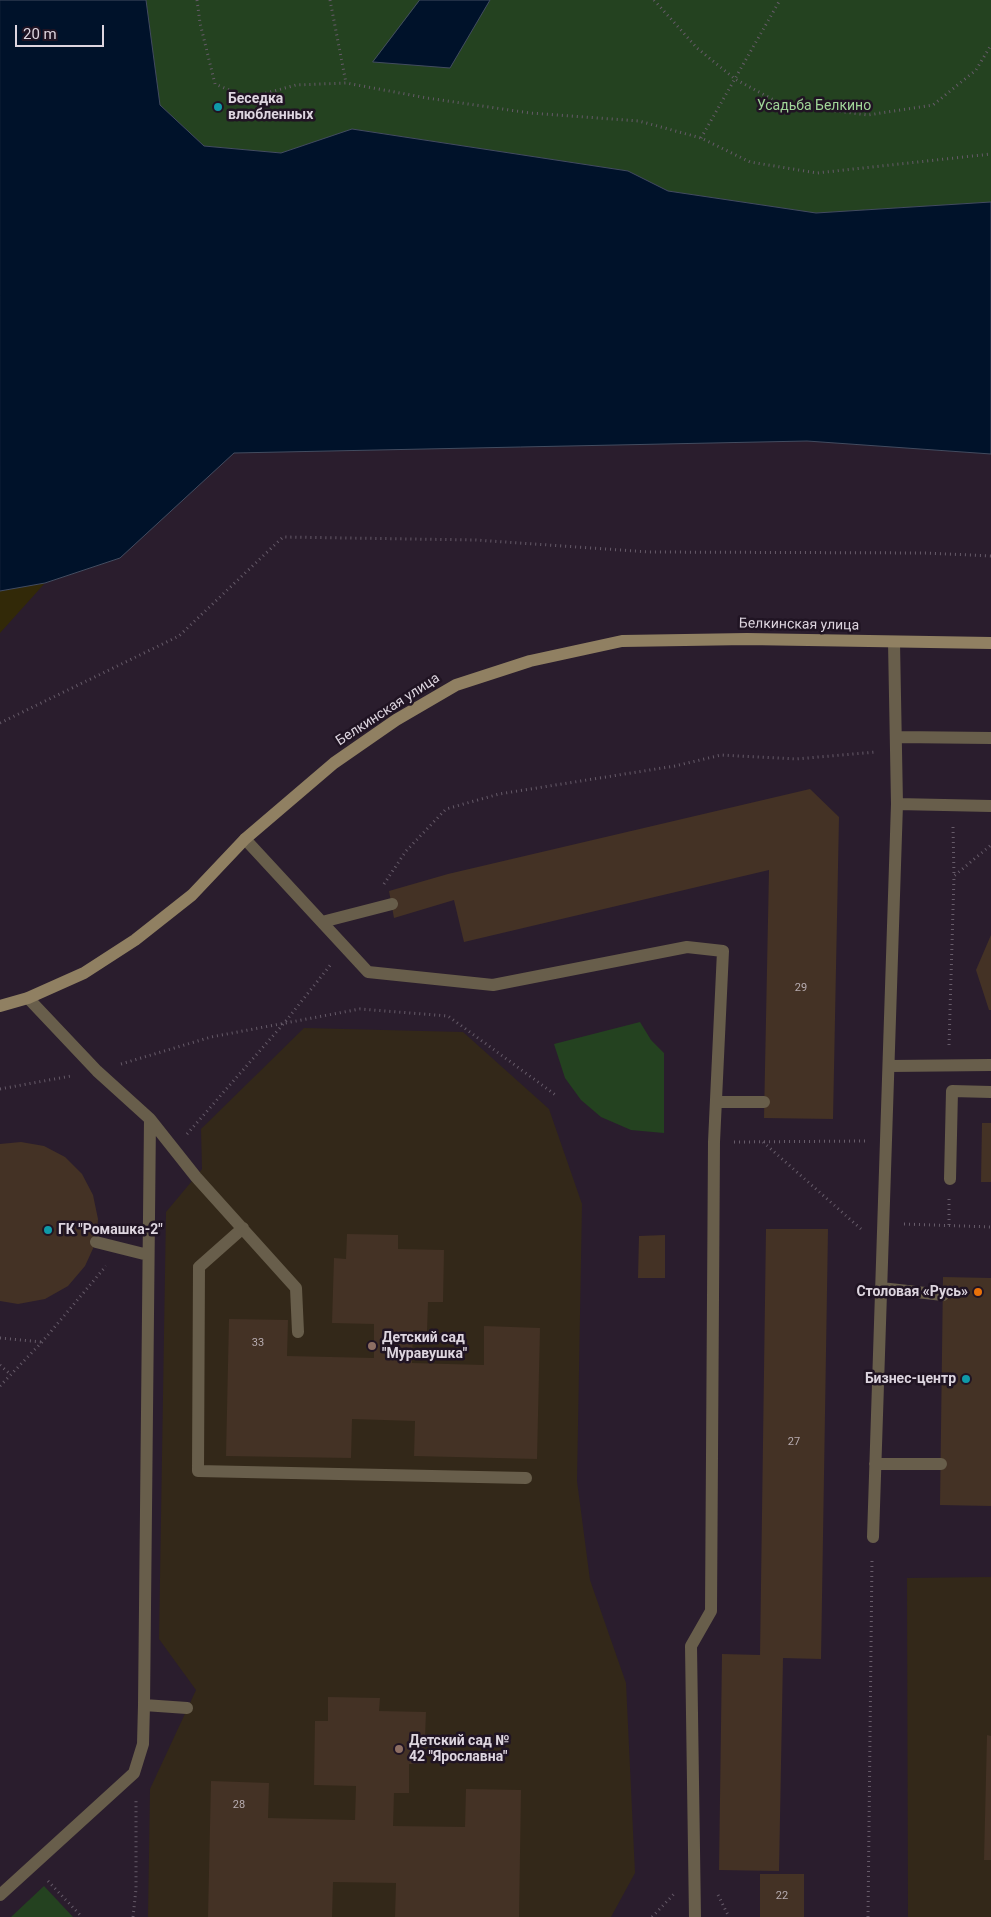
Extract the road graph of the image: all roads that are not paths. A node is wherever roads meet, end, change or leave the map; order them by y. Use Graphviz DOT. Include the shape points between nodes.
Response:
graph roads {
  1 [pos="894,642"];
  2 [pos="991,643"];
  3 [pos="991,738"];
  4 [pos="897,743"];
  5 [pos="897,804"];
  6 [pos="991,806"];
  7 [pos="246,838"];
  8 [pos="392,904"];
  9 [pos="322,922"];
  10 [pos="28,998"];
  11 [pos="0,1006"];
  12 [pos="991,1065"];
  13 [pos="890,1066"];
  14 [pos="991,1092"];
  15 [pos="716,1102"];
  16 [pos="764,1102"];
  17 [pos="150,1119"];
  18 [pos="950,1179"];
  19 [pos="243,1228"];
  20 [pos="96,1242"];
  21 [pos="148,1255"];
  22 [pos="881,1288"];
  23 [pos="943,1295"];
  24 [pos="298,1332"];
  25 [pos="875,1464"];
  26 [pos="941,1464"];
  27 [pos="526,1478"];
  28 [pos="872,1537"];
  29 [pos="144,1705"];
  30 [pos="187,1708"];
  31 [pos="0,1895"];
  32 [pos="695,1917"];
  1 -- 2 [label="street, Белкинская улица"];
  1 -- 4 [label="lane"];
  1 -- 7 [label="street, Белкинская улица" via="622,641 530,661 456,685 396,720 334,763"];
  3 -- 4 [label="lane"];
  4 -- 5 [label="lane"];
  5 -- 6 [label="lane"];
  5 -- 13 [label="lane"];
  7 -- 9 [label="lane"];
  7 -- 10 [label="street, Белкинская улица" via="192,895 135,940 84,973"];
  8 -- 9 [label="lane"];
  9 -- 15 [label="lane" via="368,972 493,985 687,947 723,951"];
  10 -- 11 [label="street, Белкинская улица"];
  10 -- 17 [label="lane" via="97,1071"];
  12 -- 13 [label="lane"];
  13 -- 22 [label="lane"];
  14 -- 18 [label="lane" via="952,1091"];
  15 -- 16 [label="lane"];
  15 -- 32 [label="lane" via="711,1611 691,1646"];
  17 -- 19 [label="lane" via="196,1177"];
  17 -- 21 [label="lane"];
  19 -- 24 [label="lane" via="296,1288"];
  19 -- 27 [label="lane" via="199,1267 198,1470"];
  20 -- 21 [label="lane"];
  21 -- 29 [label="lane"];
  22 -- 23 [label="lane"];
  22 -- 25 [label="lane"];
  25 -- 26 [label="lane"];
  25 -- 28 [label="lane"];
  29 -- 30 [label="lane"];
  29 -- 31 [label="lane" via="143,1744 134,1773"];
}
